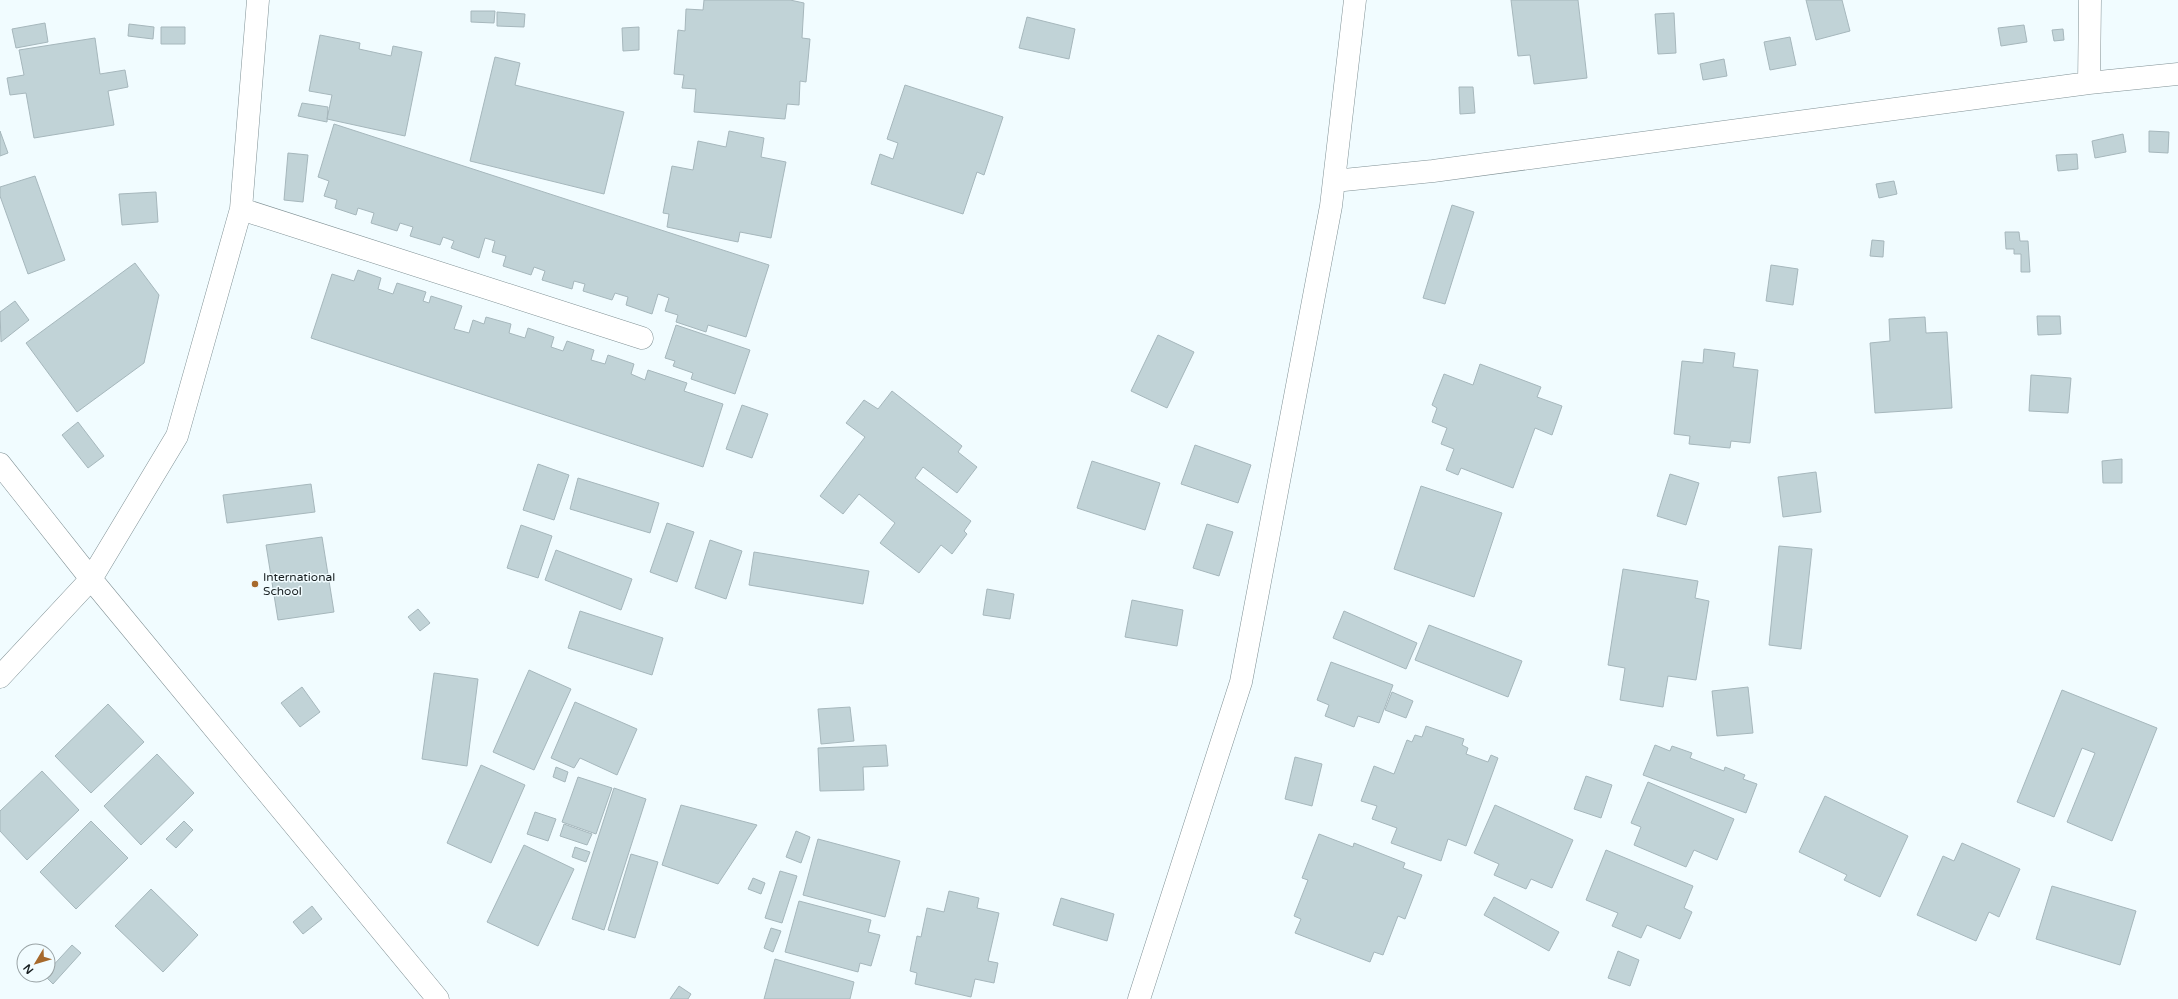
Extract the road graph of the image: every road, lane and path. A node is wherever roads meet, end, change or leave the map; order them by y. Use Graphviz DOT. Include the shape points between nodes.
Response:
graph roads {
  1 [pos="258,0"];
  2 [pos="1356,0"];
  3 [pos="2090,0"];
  4 [pos="2178,74"];
  5 [pos="2089,83"];
  6 [pos="1334,181"];
  7 [pos="242,209"];
  8 [pos="642,338"];
  9 [pos="0,464"];
  10 [pos="92,579"];
  11 [pos="0,677"];
  12 [pos="438,999"];
  13 [pos="1139,999"];
  1 -- 7 [label="street"];
  2 -- 6 [label="street"];
  3 -- 5 [label="street"];
  4 -- 5 [label="street"];
  5 -- 6 [label="street" via="1433,171"];
  6 -- 13 [label="street" via="1241,682"];
  7 -- 8 [label="street"];
  7 -- 10 [label="street" via="177,436"];
  9 -- 10 [label="street"];
  10 -- 11 [label="street"];
  10 -- 12 [label="street"];
}
